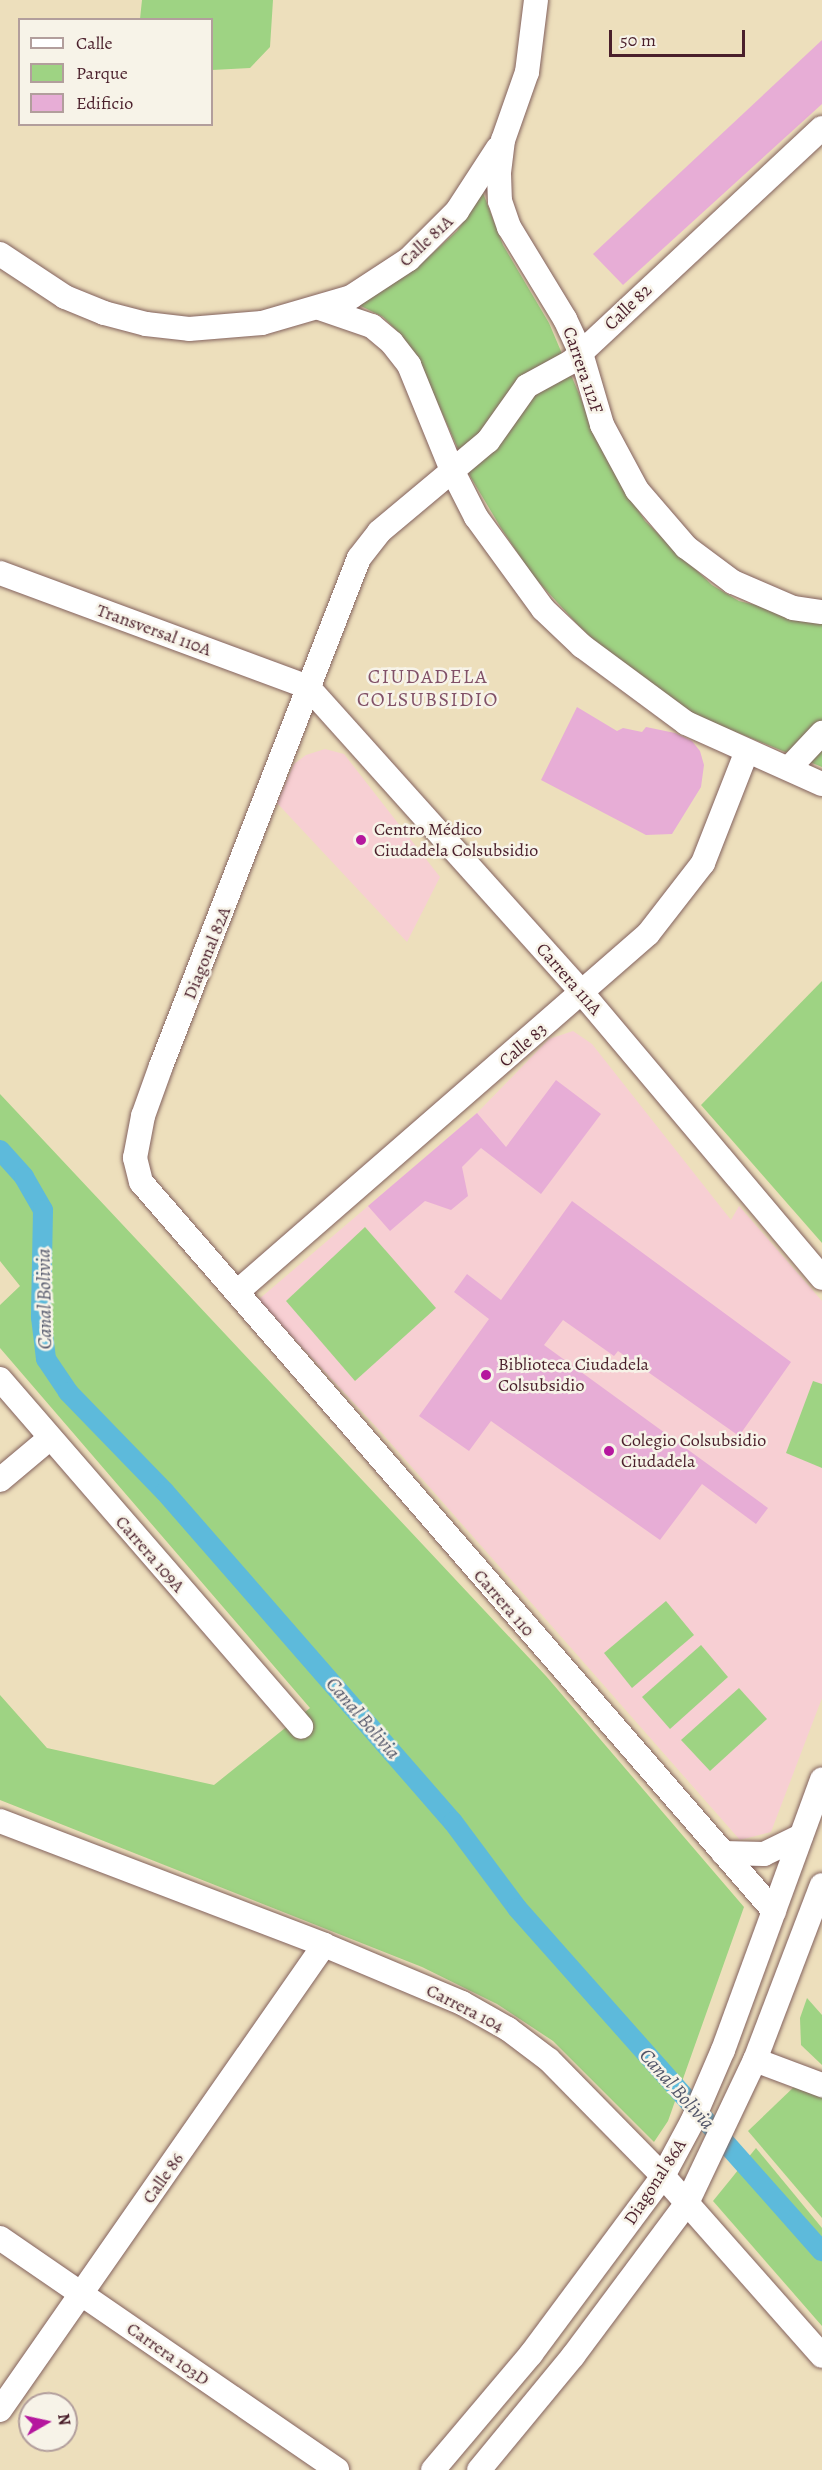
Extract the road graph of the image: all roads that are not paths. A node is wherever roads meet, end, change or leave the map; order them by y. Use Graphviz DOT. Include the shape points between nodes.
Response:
graph roads {
  1 [pos="536,0"];
  2 [pos="822,128"];
  3 [pos="503,140"];
  4 [pos="0,254"];
  5 [pos="319,308"];
  6 [pos="580,353"];
  7 [pos="451,468"];
  8 [pos="0,573"];
  9 [pos="345,590"];
  10 [pos="822,612"];
  11 [pos="308,687"];
  12 [pos="822,733"];
  13 [pos="747,751"];
  14 [pos="790,767"];
  15 [pos="822,784"];
  16 [pos="583,994"];
  17 [pos="822,1278"];
  18 [pos="237,1292"];
  19 [pos="0,1379"];
  20 [pos="50,1438"];
  21 [pos="0,1480"];
  22 [pos="301,1727"];
  23 [pos="822,1780"];
  24 [pos="0,1821"];
  25 [pos="801,1836"];
  26 [pos="723,1853"];
  27 [pos="822,1885"];
  28 [pos="774,1911"];
  29 [pos="814,1923"];
  30 [pos="324,1945"];
  31 [pos="755,2060"];
  32 [pos="822,2085"];
  33 [pos="663,2176"];
  34 [pos="687,2203"];
  35 [pos="0,2238"];
  36 [pos="81,2294"];
  37 [pos="822,2356"];
  38 [pos="0,2410"];
  39 [pos="337,2470"];
  40 [pos="433,2470"];
  41 [pos="479,2470"];
  1 -- 3 [label="street, Carrera 112F" via="527,72"];
  2 -- 6 [label="street, Calle 82"];
  3 -- 5 [label="street, Calle 81A" via="478,184 434,236 381,279 351,297"];
  3 -- 6 [label="street, Carrera 112F" via="500,201 509,227 565,319"];
  4 -- 5 [label="street, Calle 81A" via="30,277 72,300 146,324 233,328"];
  5 -- 7 [label="street" via="372,326 392,343 409,365"];
  6 -- 7 [label="street, Calle 82" via="527,386 500,429"];
  6 -- 10 [label="street, Carrera 112F" via="602,425 632,481 686,547 733,582 793,608"];
  7 -- 9 [label="street, Calle 82" via="369,544"];
  7 -- 13 [label="street" via="502,557 550,617 587,651 661,707"];
  8 -- 11 [label="street, Transversal 110A"];
  9 -- 11 [label="street, Diagonal 82A"];
  11 -- 16 [label="street, Carrera 111A"];
  11 -- 18 [label="street, Diagonal 82A" via="142,1116 135,1158 141,1182"];
  12 -- 14 [label="street"];
  13 -- 14 [label="street"];
  13 -- 16 [label="street, Calle 83" via="703,863 687,889 648,934"];
  14 -- 15 [label="street"];
  16 -- 17 [label="street, Carrera 111A"];
  16 -- 18 [label="street, Calle 83"];
  18 -- 26 [label="street, Carrera 110"];
  19 -- 20 [label="street, Carrera 109A"];
  20 -- 21 [label="street"];
  20 -- 22 [label="street, Carrera 109A"];
  23 -- 25 [label="street, Diagonal 86A"];
  24 -- 30 [label="street, Carrera 104"];
  25 -- 26 [label="street" via="764,1854"];
  25 -- 28 [label="street, Diagonal 86A"];
  26 -- 28 [label="street, Carrera 110"];
  27 -- 29 [label="street, Diagonal 86A"];
  28 -- 33 [label="street, Diagonal 86A" via="712,2076"];
  29 -- 31 [label="street, Diagonal 86A"];
  30 -- 33 [label="street, Carrera 104" via="462,2003 508,2029 549,2060"];
  30 -- 36 [label="street, Calle 86"];
  31 -- 32 [label="street"];
  31 -- 34 [label="street, Diagonal 86A"];
  33 -- 34 [label="street, Carrera 104"];
  33 -- 40 [label="street, Diagonal 86A" via="531,2354"];
  34 -- 37 [label="street, Carrera 104"];
  34 -- 41 [label="street, Diagonal 86A" via="573,2356"];
  35 -- 36 [label="street, Carrera 103D"];
  36 -- 38 [label="street, Calle 86"];
  36 -- 39 [label="street, Carrera 103D"];
}
